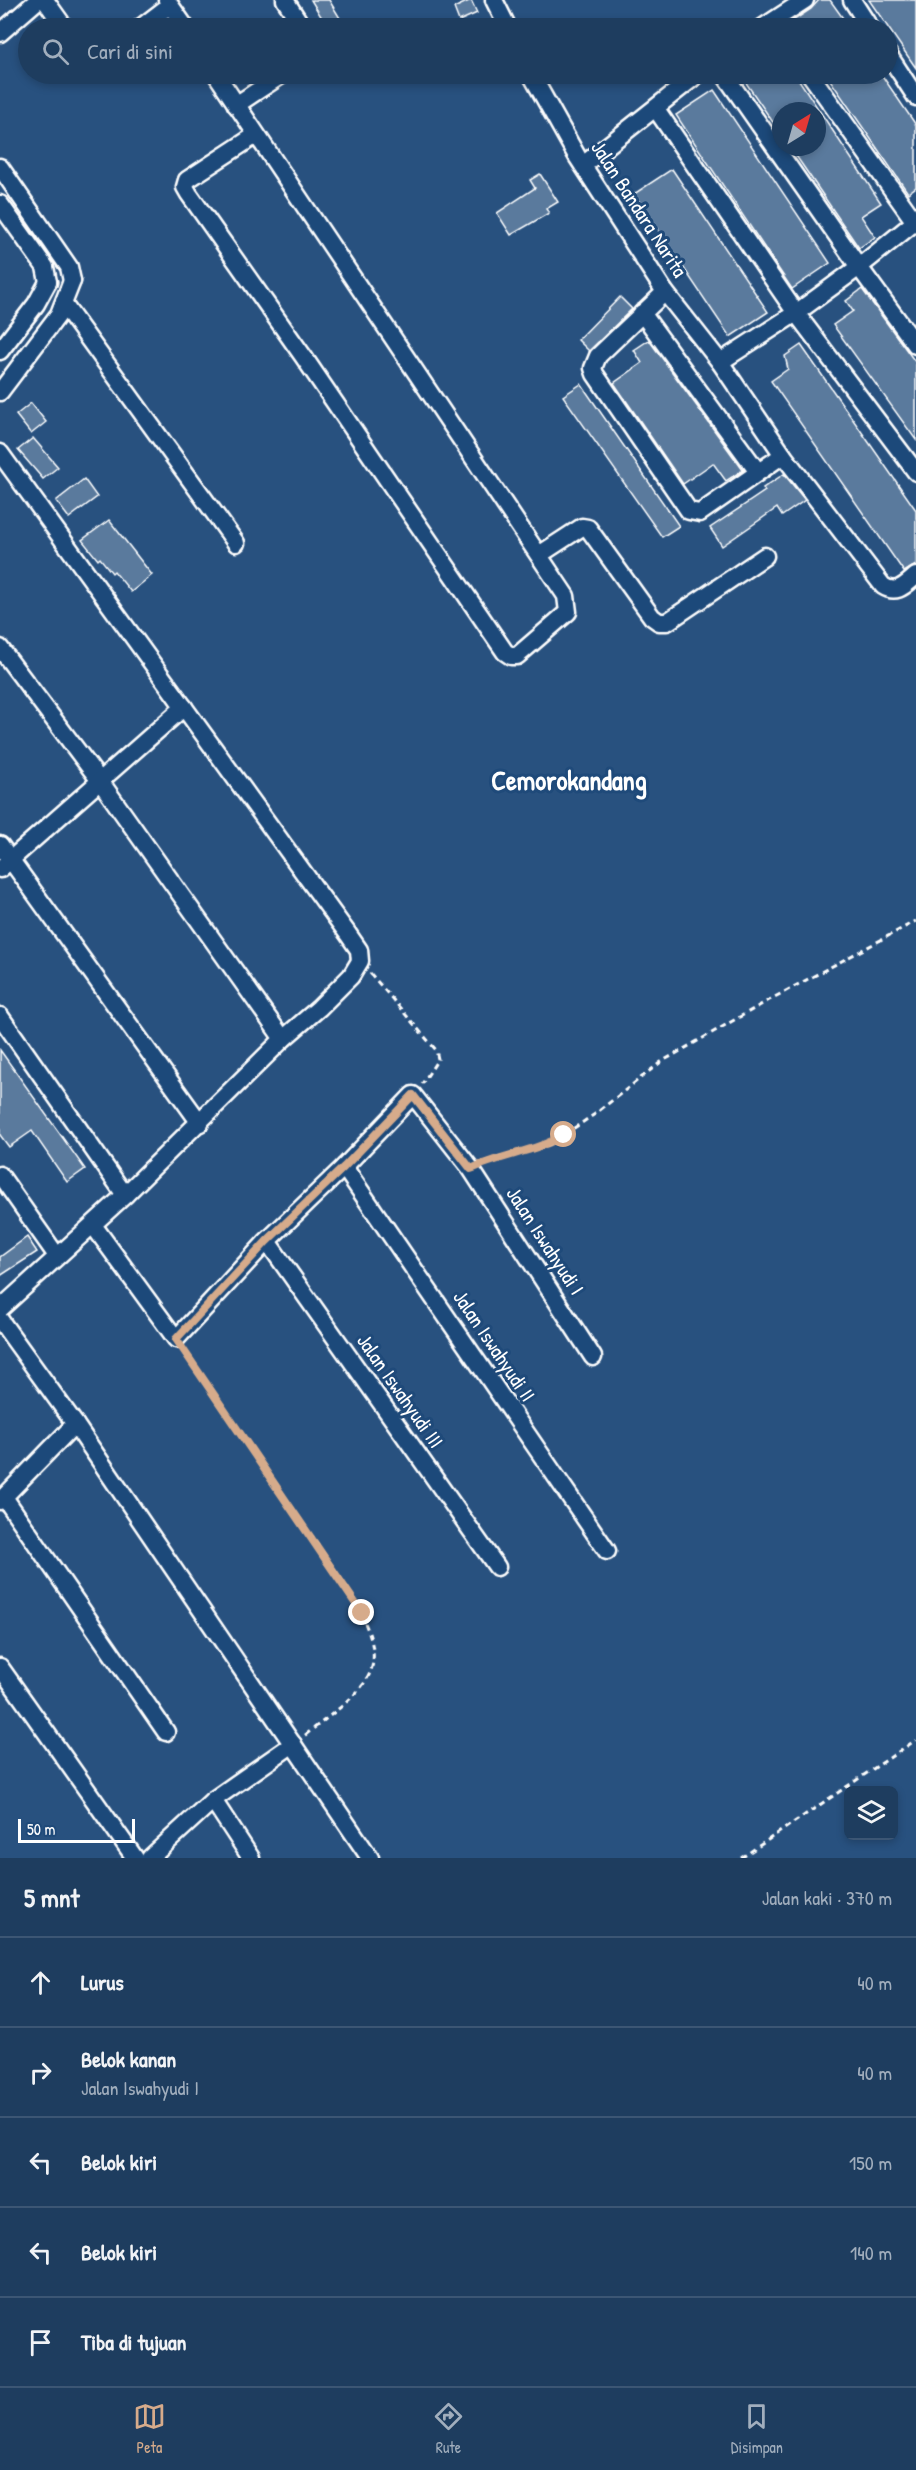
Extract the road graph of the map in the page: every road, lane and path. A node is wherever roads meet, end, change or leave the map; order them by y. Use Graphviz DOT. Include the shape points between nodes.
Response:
graph roads {
  1 [pos="38,0"];
  2 [pos="45,0"];
  3 [pos="285,0"];
  4 [pos="494,0"];
  5 [pos="805,0"];
  6 [pos="852,0"];
  7 [pos="169,3"];
  8 [pos="58,18"];
  9 [pos="152,18"];
  10 [pos="179,18"];
  11 [pos="297,18"];
  12 [pos="503,18"];
  13 [pos="781,18"];
  14 [pos="864,18"];
  15 [pos="0,33"];
  16 [pos="898,69"];
  17 [pos="222,84"];
  18 [pos="268,84"];
  19 [pos="536,84"];
  20 [pos="686,84"];
  21 [pos="731,84"];
  22 [pos="817,84"];
  23 [pos="916,97"];
  24 [pos="236,105"];
  25 [pos="656,109"];
  26 [pos="256,135"];
  27 [pos="580,162"];
  28 [pos="0,167"];
  29 [pos="0,204"];
  30 [pos="915,222"];
  31 [pos="859,267"];
  32 [pos="72,281"];
  33 [pos="48,282"];
  34 [pos="665,292"];
  35 [pos="64,304"];
  36 [pos="642,313"];
  37 [pos="796,313"];
  38 [pos="916,345"];
  39 [pos="0,351"];
  40 [pos="720,362"];
  41 [pos="0,392"];
  42 [pos="0,453"];
  43 [pos="783,455"];
  44 [pos="758,472"];
  45 [pos="916,472"];
  46 [pos="236,543"];
  47 [pos="539,555"];
  48 [pos="765,556"];
  49 [pos="916,576"];
  50 [pos="0,648"];
  51 [pos="184,707"];
  52 [pos="100,781"];
  53 [pos="0,845"];
  54 [pos="5,864"];
  55 [pos="916,921"];
  56 [pos="360,961"];
  57 [pos="0,1017"];
  58 [pos="283,1039"];
  59 [pos="413,1095"];
  60 [pos="200,1122"];
  61 [pos="344,1167"];
  62 [pos="471,1169"];
  63 [pos="0,1175"];
  64 [pos="125,1195"];
  65 [pos="93,1225"];
  66 [pos="267,1241"];
  67 [pos="57,1256"];
  68 [pos="0,1309"];
  69 [pos="0,1320"];
  70 [pos="176,1339"];
  71 [pos="593,1357"];
  72 [pos="75,1424"];
  73 [pos="2,1499"];
  74 [pos="608,1551"];
  75 [pos="497,1568"];
  76 [pos="0,1667"];
  77 [pos="166,1732"];
  78 [pos="916,1740"];
  79 [pos="293,1744"];
  80 [pos="213,1800"];
  81 [pos="135,1858"];
  82 [pos="150,1858"];
  83 [pos="251,1858"];
  84 [pos="370,1858"];
  85 [pos="741,1858"];
  1 -- 15 [label="street"];
  2 -- 8 [label="street"];
  3 -- 11 [label="street"];
  4 -- 12 [label="street"];
  5 -- 13 [label="street"];
  6 -- 14 [label="street"];
  7 -- 9 [label="street"];
  7 -- 10 [label="street"];
  16 -- 23 [label="street"];
  17 -- 24 [label="street"];
  18 -- 24 [label="street"];
  19 -- 27 [label="street, Jalan Bandara Narita"];
  20 -- 25 [label="street"];
  21 -- 31 [label="street"];
  22 -- 30 [label="street"];
  24 -- 26 [label="street"];
  25 -- 27 [label="street"];
  25 -- 37 [label="street"];
  26 -- 47 [label="street"];
  26 -- 47 [label="street" via="187,180 185,187 511,656 517,656 568,612 566,596"];
  27 -- 34 [label="street, Jalan Bandara Narita"];
  28 -- 32 [label="street" via="69,267"];
  29 -- 33 [label="street" via="45,267"];
  30 -- 31 [label="street"];
  31 -- 37 [label="street"];
  31 -- 38 [label="street"];
  32 -- 33 [label="street"];
  32 -- 35 [label="street"];
  33 -- 39 [label="street"];
  34 -- 36 [label="street"];
  34 -- 40 [label="street, Jalan Bandara Narita"];
  35 -- 41 [label="street"];
  35 -- 46 [label="street"];
  36 -- 44 [label="street"];
  36 -- 44 [label="street" via="598,356 593,368 689,511 700,513"];
  37 -- 40 [label="street"];
  37 -- 45 [label="street"];
  40 -- 43 [label="street, Jalan Bandara Narita"];
  42 -- 51 [label="street"];
  43 -- 44 [label="street"];
  43 -- 49 [label="street, Jalan Bandara Narita" via="883,586 899,590"];
  47 -- 48 [label="street" via="582,527 588,528 659,622 668,622"];
  50 -- 52 [label="street"];
  51 -- 52 [label="street"];
  51 -- 56 [label="street" via="348,934"];
  52 -- 54 [label="street"];
  52 -- 58 [label="street"];
  53 -- 54 [label="street"];
  54 -- 60 [label="street"];
  55 -- 62 [label="path" via="661,1062 550,1144"];
  56 -- 58 [label="street" via="351,976"];
  56 -- 59 [label="path" via="438,1053 435,1065"];
  57 -- 64 [label="street"];
  58 -- 60 [label="street"];
  59 -- 61 [label="street"];
  59 -- 62 [label="street, Jalan Iswahyudi I"];
  60 -- 64 [label="street"];
  61 -- 66 [label="street"];
  61 -- 74 [label="street, Jalan Iswahyudi II"];
  62 -- 71 [label="street, Jalan Iswahyudi I"];
  63 -- 67 [label="street"];
  64 -- 65 [label="street"];
  65 -- 67 [label="street"];
  65 -- 70 [label="street"];
  66 -- 70 [label="street"];
  66 -- 75 [label="street, Jalan Iswahyudi III"];
  67 -- 68 [label="street"];
  69 -- 72 [label="street"];
  70 -- 79 [label="path" via="345,1586 372,1637 374,1658 368,1680 357,1695"];
  72 -- 73 [label="street"];
  72 -- 79 [label="street"];
  73 -- 77 [label="street"];
  76 -- 81 [label="street"];
  78 -- 85 [label="path"];
  79 -- 80 [label="street"];
  79 -- 84 [label="street"];
  80 -- 82 [label="street"];
  80 -- 83 [label="street"];
}
